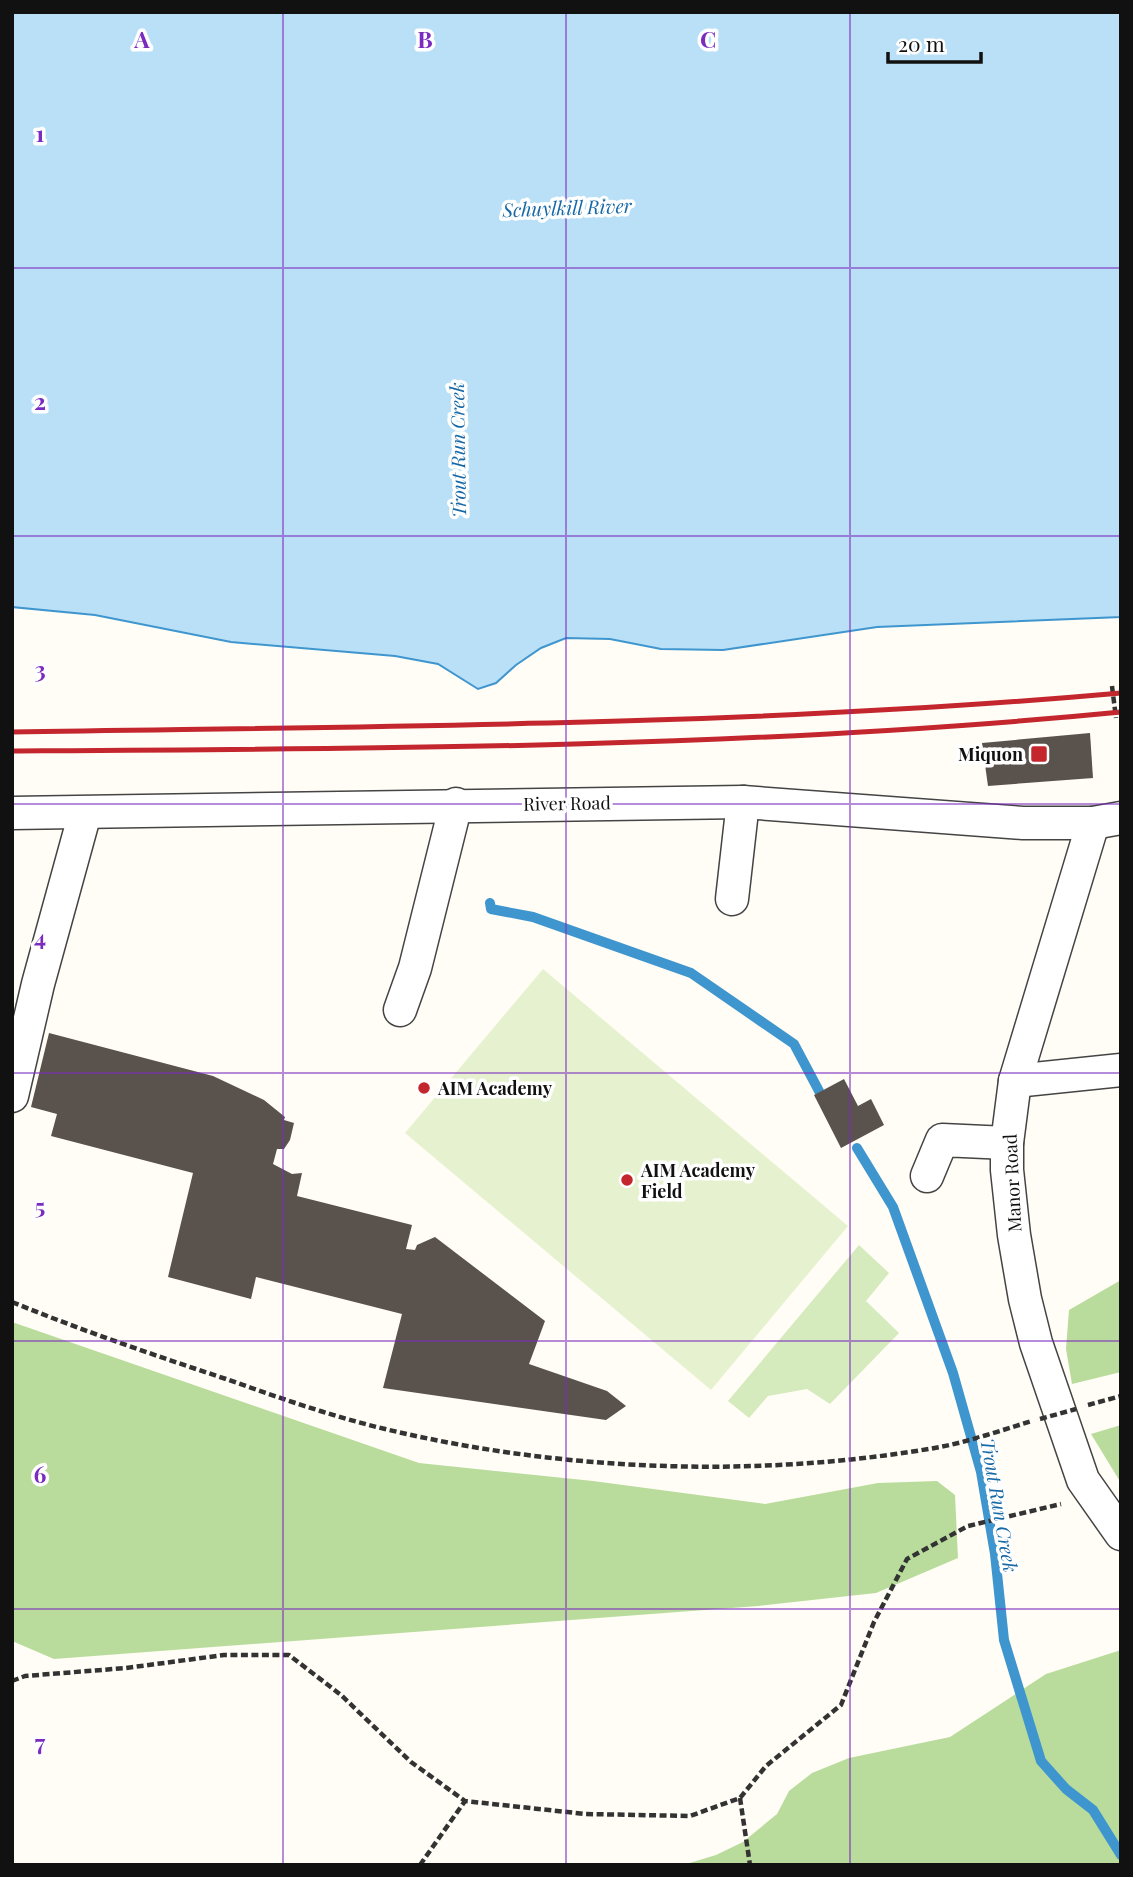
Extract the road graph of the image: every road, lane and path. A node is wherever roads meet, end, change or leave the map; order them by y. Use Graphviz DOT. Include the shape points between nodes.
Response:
graph roads {
  1 [pos="1112,686"];
  2 [pos="1116,718"];
  3 [pos="743,802"];
  4 [pos="456,804"];
  5 [pos="12,813"];
  6 [pos="85,813"];
  7 [pos="1107,820"];
  8 [pos="732,899"];
  9 [pos="25,983"];
  10 [pos="400,1010"];
  11 [pos="1121,1070"];
  12 [pos="1015,1081"];
  13 [pos="12,1096"];
  14 [pos="1007,1143"];
  15 [pos="927,1176"];
  16 [pos="12,1302"];
  17 [pos="1121,1396"];
  18 [pos="1092,1496"];
  19 [pos="1121,1534"];
  20 [pos="12,1681"];
  21 [pos="740,1798"];
  22 [pos="465,1801"];
  23 [pos="420,1865"];
  24 [pos="750,1865"];
  1 -- 2 [label="path"];
  3 -- 4 [label="street, River Road"];
  3 -- 7 [label="street, River Road" via="1024,823"];
  3 -- 8 [label="street"];
  4 -- 6 [label="street, River Road"];
  4 -- 10 [label="street"];
  5 -- 6 [label="street, River Road"];
  6 -- 9 [label="street"];
  7 -- 12 [label="street, Manor Road"];
  9 -- 13 [label="street"];
  11 -- 12 [label="street"];
  12 -- 14 [label="street, Manor Road"];
  14 -- 15 [label="street" via="942,1140"];
  14 -- 18 [label="street, Manor Road" via="1010,1203 1025,1299 1067,1436"];
  16 -- 17 [label="path, bridge" via="107,1341 317,1412 400,1433 519,1452 704,1468 807,1464 942,1446"];
  18 -- 19 [label="street, Manor Road"];
  18 -- 21 [label="path" via="968,1526 907,1559 874,1622 841,1705 766,1766"];
  20 -- 22 [label="path" via="225,1655 289,1655 341,1695 411,1762"];
  21 -- 22 [label="path" via="690,1816 585,1814"];
  21 -- 24 [label="path"];
  22 -- 23 [label="path"];
}
